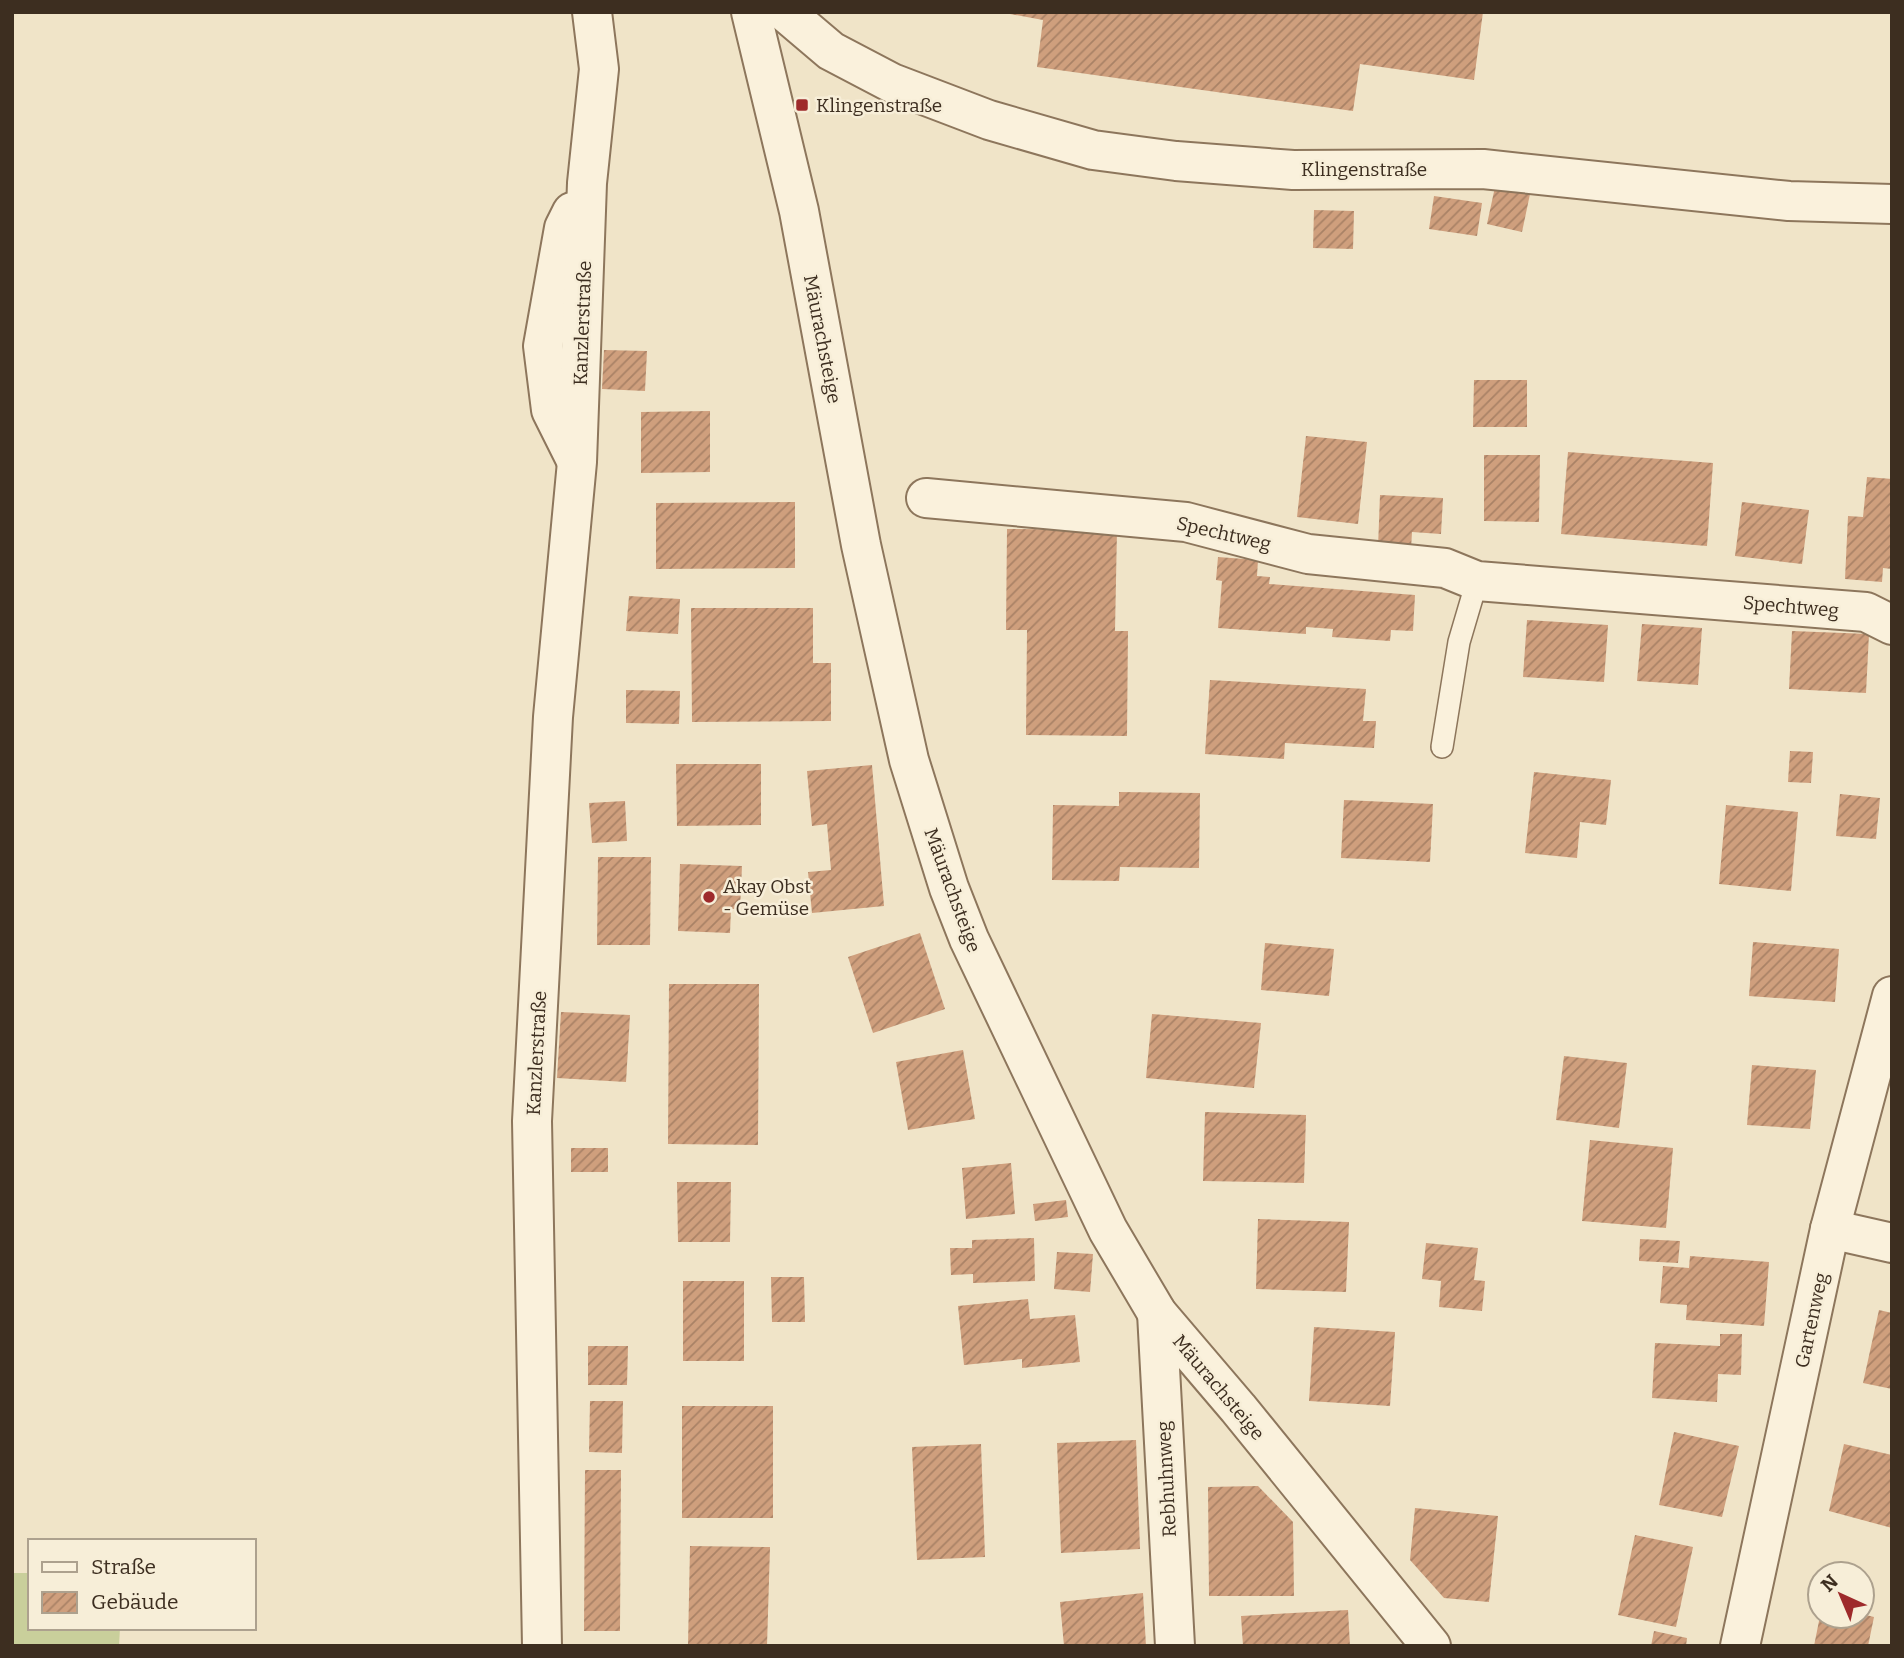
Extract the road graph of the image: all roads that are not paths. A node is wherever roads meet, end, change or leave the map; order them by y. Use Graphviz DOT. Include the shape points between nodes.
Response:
graph roads {
  1 [pos="592,12"];
  2 [pos="751,12"];
  3 [pos="785,12"];
  4 [pos="1892,204"];
  5 [pos="926,498"];
  6 [pos="1477,581"];
  7 [pos="1892,625"];
  8 [pos="1442,747"];
  9 [pos="1892,996"];
  10 [pos="1830,1229"];
  11 [pos="1892,1243"];
  12 [pos="1157,1313"];
  13 [pos="542,1646"];
  14 [pos="1175,1646"];
  15 [pos="1431,1646"];
  16 [pos="1741,1646"];
  1 -- 13 [label="street, Kanzlerstraße" via="599,69 587,183 577,462 553,717 532,1121"];
  2 -- 12 [label="street, Mäurachsteige" via="799,211 861,545 909,760 969,939 1108,1230"];
  3 -- 4 [label="street, Klingenstraße" via="831,51 892,83 989,121 1093,150 1293,170 1483,169 1789,201"];
  5 -- 6 [label="street, Spechtweg" via="1186,522 1308,554 1445,568"];
  6 -- 7 [label="street, Spechtweg" via="1866,612"];
  6 -- 8 [label="lane" via="1460,642"];
  9 -- 10 [label="street, Gartenweg"];
  10 -- 11 [label="street"];
  10 -- 16 [label="street, Gartenweg"];
  12 -- 14 [label="street, Rebhuhnweg"];
  12 -- 15 [label="street, Mäurachsteige"];
}
